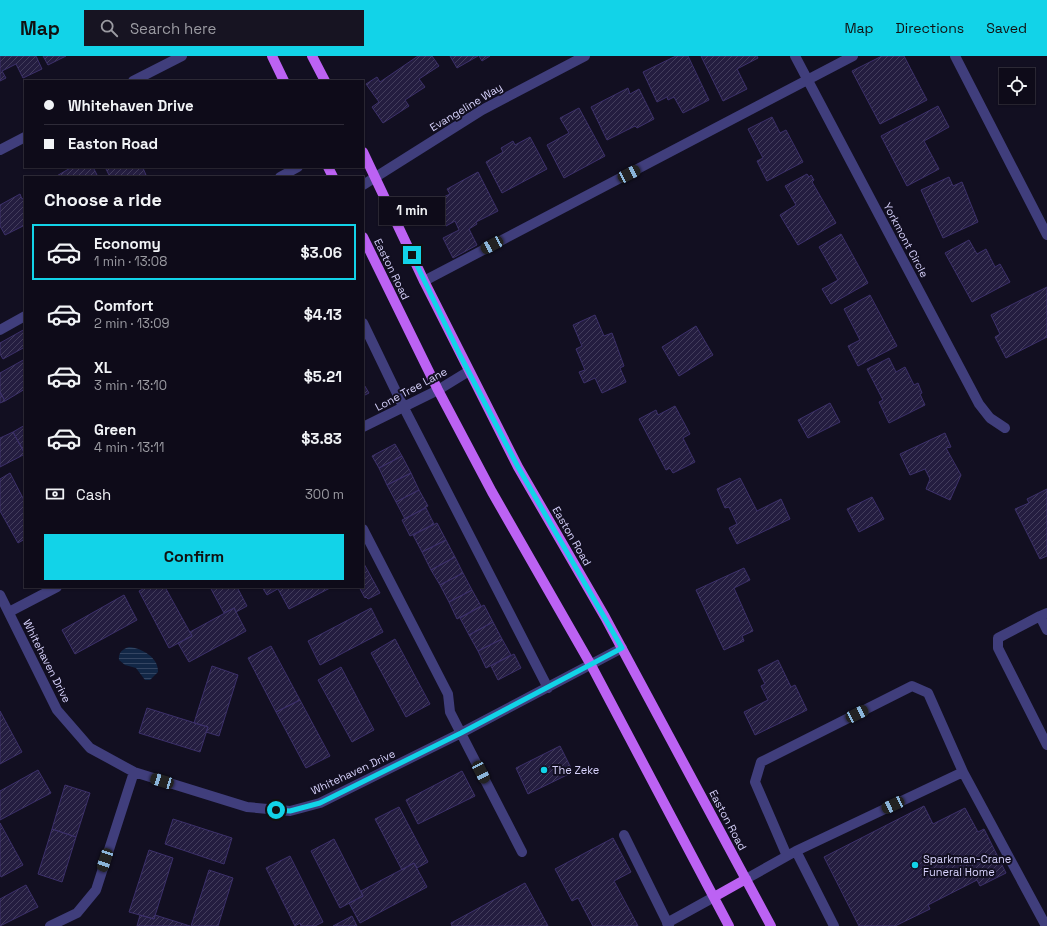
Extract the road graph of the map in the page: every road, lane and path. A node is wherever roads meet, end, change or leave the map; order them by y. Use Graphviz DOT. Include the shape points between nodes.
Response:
graph roads {
  1 [pos="182,56"];
  2 [pos="272,56"];
  3 [pos="312,56"];
  4 [pos="585,56"];
  5 [pos="795,56"];
  6 [pos="853,56"];
  7 [pos="954,56"];
  8 [pos="135,80"];
  9 [pos="284,80"];
  10 [pos="324,80"];
  11 [pos="808,81"];
  12 [pos="24,138"];
  13 [pos="0,150"];
  14 [pos="364,154"];
  15 [pos="294,172"];
  16 [pos="283,176"];
  17 [pos="376,177"];
  18 [pos="364,184"];
  19 [pos="1047,235"];
  20 [pos="364,239"];
  21 [pos="424,281"];
  22 [pos="24,317"];
  23 [pos="364,325"];
  24 [pos="0,330"];
  25 [pos="469,371"];
  26 [pos="438,390"];
  27 [pos="403,406"];
  28 [pos="364,427"];
  29 [pos="1005,428"];
  30 [pos="364,532"];
  31 [pos="55,588"];
  32 [pos="0,595"];
  33 [pos="9,612"];
  34 [pos="1044,615"];
  35 [pos="1047,630"];
  36 [pos="622,648"];
  37 [pos="591,665"];
  38 [pos="548,688"];
  39 [pos="461,733"];
  40 [pos="1047,745"];
  41 [pos="134,772"];
  42 [pos="962,772"];
  43 [pos="624,835"];
  44 [pos="522,852"];
  45 [pos="791,854"];
  46 [pos="746,879"];
  47 [pos="714,897"];
  48 [pos="668,924"];
  49 [pos="50,926"];
  50 [pos="729,926"];
  51 [pos="771,926"];
  52 [pos="834,926"];
  53 [pos="1046,926"];
  1 -- 8 [label="street"];
  2 -- 9 [label="main road"];
  3 -- 10 [label="main road"];
  4 -- 17 [label="street, Evangeline Way" via="482,110"];
  5 -- 11 [label="street, Yorkmont Circle"];
  6 -- 11 [label="street"];
  7 -- 19 [label="street"];
  11 -- 21 [label="street"];
  11 -- 29 [label="street, Yorkmont Circle" via="979,404 990,418"];
  12 -- 13 [label="street"];
  14 -- 17 [label="main road, Easton Road"];
  15 -- 16 [label="street"];
  17 -- 18 [label="street, Evangeline Way"];
  17 -- 21 [label="main road, Easton Road"];
  20 -- 26 [label="main road, Easton Road"];
  21 -- 25 [label="main road, Easton Road"];
  22 -- 24 [label="street"];
  23 -- 27 [label="street"];
  25 -- 26 [label="street, Lone Tree Lane"];
  25 -- 36 [label="main road, Easton Road" via="518,467"];
  26 -- 27 [label="street, Lone Tree Lane"];
  26 -- 37 [label="main road, Easton Road" via="492,492"];
  27 -- 28 [label="street, Lone Tree Lane"];
  27 -- 38 [label="street"];
  30 -- 39 [label="street" via="448,694 450,712"];
  31 -- 33 [label="street"];
  32 -- 33 [label="street, Whitehaven Drive"];
  33 -- 41 [label="street, Whitehaven Drive" via="57,710 90,748"];
  34 -- 35 [label="street"];
  34 -- 40 [label="street" via="998,638 998,648"];
  36 -- 37 [label="street, Whitehaven Drive"];
  36 -- 46 [label="main road, Easton Road"];
  37 -- 38 [label="street, Whitehaven Drive"];
  37 -- 47 [label="main road, Easton Road"];
  38 -- 39 [label="street, Whitehaven Drive"];
  39 -- 41 [label="street, Whitehaven Drive" via="320,803 290,811 247,807"];
  39 -- 44 [label="street"];
  41 -- 49 [label="street" via="96,890 77,913"];
  42 -- 45 [label="street"];
  42 -- 45 [label="street" via="928,693 912,686 761,762 755,782"];
  42 -- 53 [label="street"];
  43 -- 48 [label="street"];
  45 -- 46 [label="street"];
  45 -- 52 [label="street"];
  46 -- 47 [label="main road"];
  46 -- 51 [label="main road, Easton Road"];
  47 -- 48 [label="street"];
  47 -- 50 [label="main road, Easton Road"];
}
